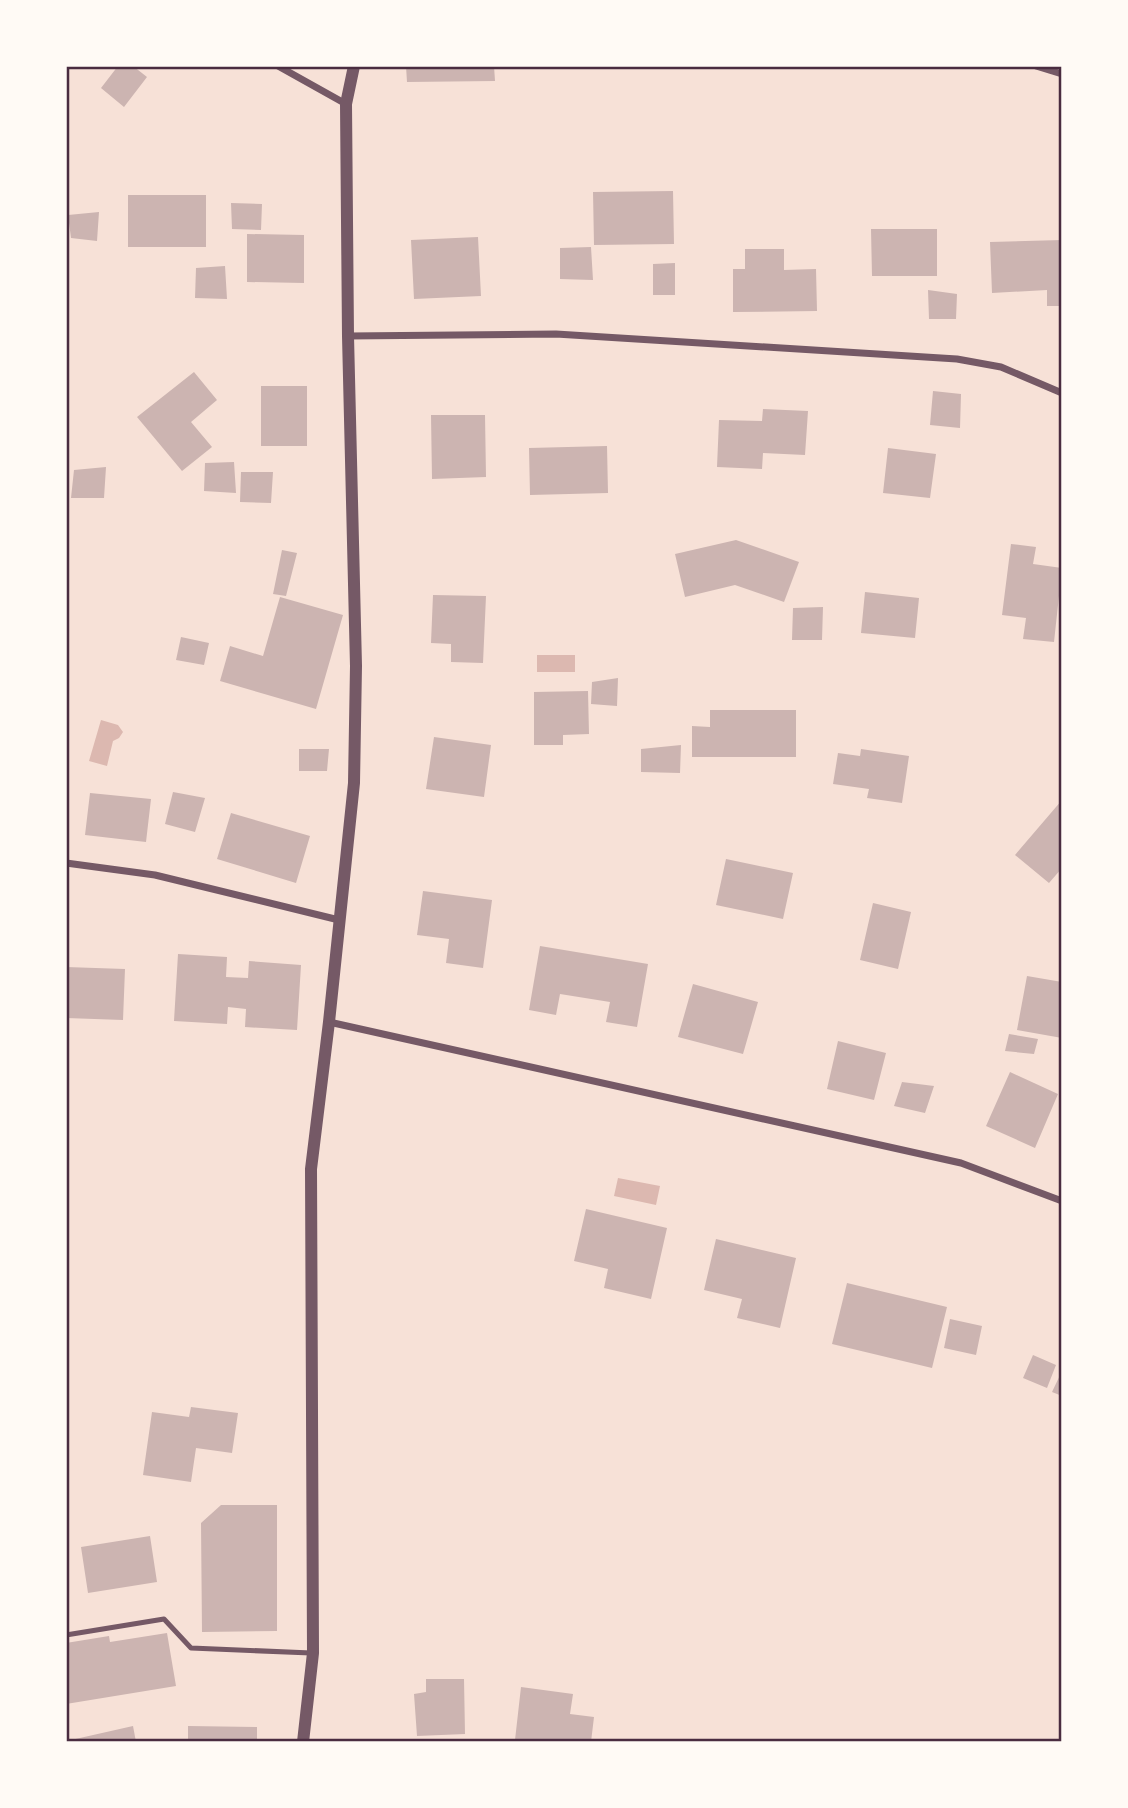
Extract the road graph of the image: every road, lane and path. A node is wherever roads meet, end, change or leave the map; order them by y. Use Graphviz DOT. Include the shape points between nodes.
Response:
graph roads {
  1 [pos="278,66"];
  2 [pos="354,66"];
  3 [pos="1036,66"];
  4 [pos="1062,74"];
  5 [pos="346,104"];
  6 [pos="348,336"];
  7 [pos="1062,393"];
  8 [pos="66,863"];
  9 [pos="339,920"];
  10 [pos="329,1022"];
  11 [pos="1062,1201"];
  12 [pos="66,1635"];
  13 [pos="313,1653"];
  14 [pos="303,1741"];
  1 -- 5 [label="street"];
  2 -- 5 [label="street"];
  3 -- 4 [label="street"];
  5 -- 6 [label="street"];
  6 -- 7 [label="street" via="556,334 957,359 1001,367"];
  6 -- 9 [label="street" via="354,783"];
  8 -- 9 [label="street" via="155,875"];
  9 -- 10 [label="street"];
  10 -- 11 [label="street" via="961,1163"];
  10 -- 13 [label="street" via="311,1169"];
  12 -- 13 [label="lane" via="164,1619 191,1648"];
  13 -- 14 [label="street"];
}
